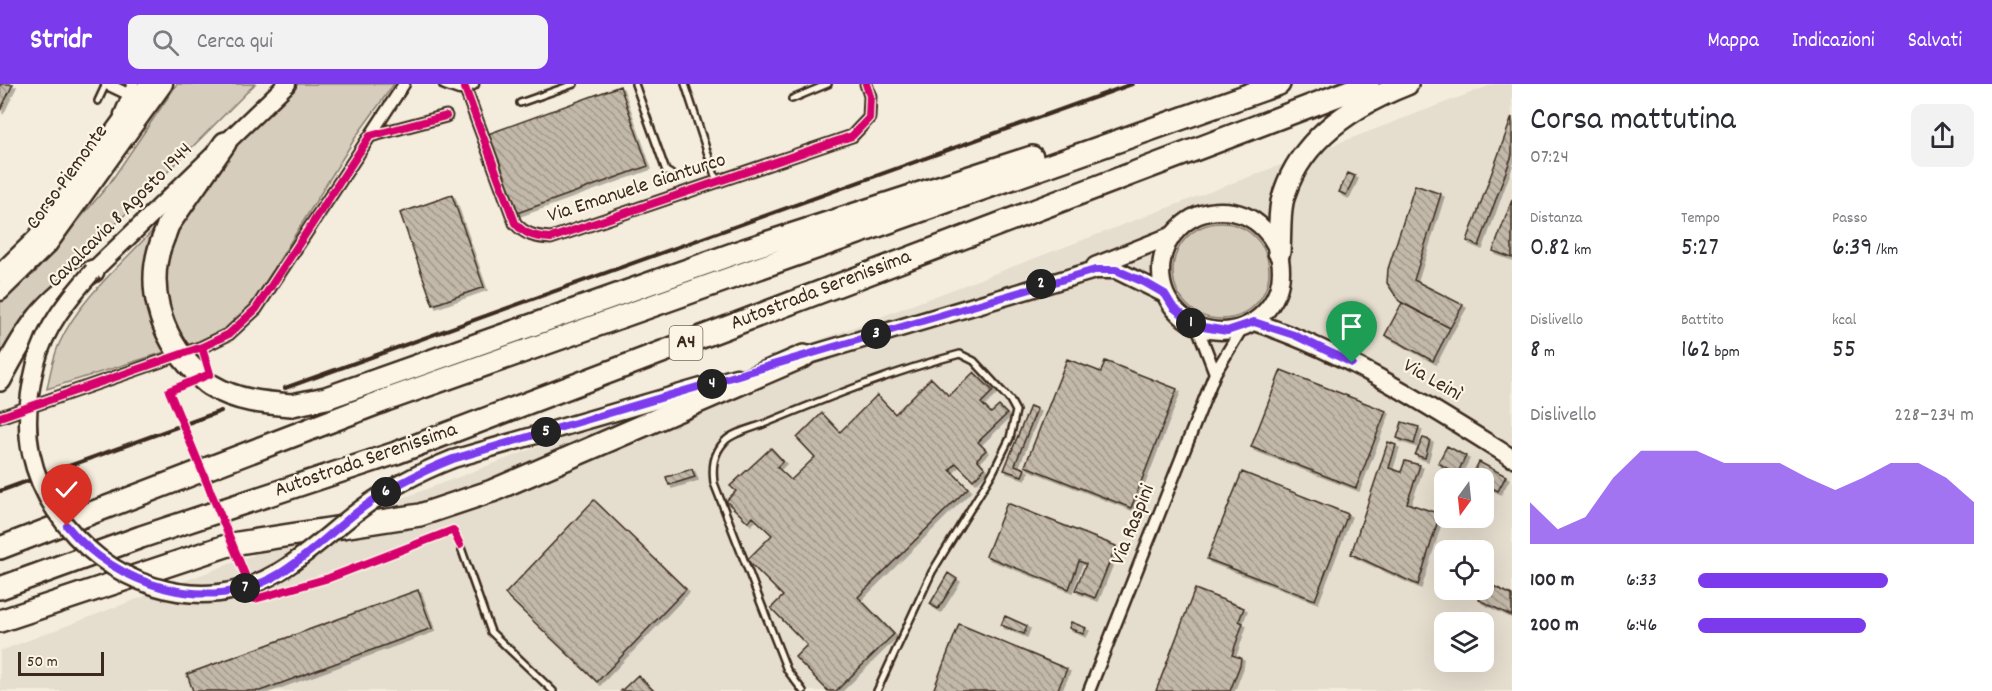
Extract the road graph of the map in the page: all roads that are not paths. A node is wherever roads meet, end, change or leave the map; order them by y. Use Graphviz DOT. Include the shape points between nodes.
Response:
graph roads {
  1 [pos="107,84"];
  2 [pos="148,84"];
  3 [pos="164,84"];
  4 [pos="286,84"];
  5 [pos="404,84"];
  6 [pos="445,84"];
  7 [pos="574,84"];
  8 [pos="635,84"];
  9 [pos="685,84"];
  10 [pos="828,84"];
  11 [pos="866,84"];
  12 [pos="1258,84"];
  13 [pos="1279,84"];
  14 [pos="1368,84"];
  15 [pos="1407,84"];
  16 [pos="469,86"];
  17 [pos="131,89"];
  18 [pos="792,99"];
  19 [pos="98,101"];
  20 [pos="520,103"];
  21 [pos="446,116"];
  22 [pos="117,128"];
  23 [pos="370,136"];
  24 [pos="225,143"];
  25 [pos="672,174"];
  26 [pos="717,183"];
  27 [pos="1173,235"];
  28 [pos="1279,252"];
  29 [pos="93,271"];
  30 [pos="0,273"];
  31 [pos="1072,275"];
  32 [pos="0,292"];
  33 [pos="1165,294"];
  34 [pos="1277,295"];
  35 [pos="1248,325"];
  36 [pos="1197,326"];
  37 [pos="1294,335"];
  38 [pos="804,356"];
  39 [pos="1215,373"];
  40 [pos="0,380"];
  41 [pos="0,417"];
  42 [pos="1512,458"];
  43 [pos="459,545"];
  44 [pos="0,548"];
  45 [pos="0,588"];
  46 [pos="0,621"];
  47 [pos="553,691"];
  48 [pos="803,691"];
  49 [pos="877,691"];
  50 [pos="1089,691"];
  1 -- 17 [label="street"];
  1 -- 19 [label="lane"];
  2 -- 22 [label="main road, Corso Piemonte"];
  3 -- 32 [label="main road, Corso Piemonte" via="48,245"];
  4 -- 24 [label="main road, Cavalcavia 8 Agosto 1944"];
  5 -- 23 [label="street"];
  6 -- 16 [label="street, Via Emanuele Gianturco" via="452,88"];
  7 -- 20 [label="lane"];
  8 -- 25 [label="lane" via="666,171"];
  9 -- 26 [label="lane"];
  10 -- 18 [label="lane"];
  11 -- 26 [label="street, Via Emanuele Gianturco" via="869,117 852,136"];
  12 -- 24 [label="highway, bridge" via="744,250 326,398 292,405 235,398 209,385 177,354 157,303 157,251 168,225"];
  13 -- 44 [label="highway, Autostrada Serenissima / A4" via="386,400"];
  14 -- 45 [label="highway, Autostrada Serenissima / A4" via="396,453 152,533"];
  15 -- 28 [label="highway" via="1331,126 1306,151 1295,166 1282,205"];
  16 -- 26 [label="street, Via Emanuele Gianturco" via="515,223 522,232 552,238"];
  17 -- 22 [label="street"];
  21 -- 23 [label="street"];
  22 -- 30 [label="main road, Corso Piemonte" via="36,238"];
  23 -- 41 [label="street" via="256,309 229,334 202,347"];
  24 -- 29 [label="main road, Cavalcavia 8 Agosto 1944"];
  27 -- 28 [label="main road" via="1203,213 1222,211 1257,222"];
  27 -- 31 [label="main road, Cavalcavia 8 Agosto 1944"];
  27 -- 33 [label="main road" via="1163,253 1161,274"];
  28 -- 34 [label="main road" via="1282,274"];
  29 -- 38 [label="main road, Cavalcavia 8 Agosto 1944, bridge" via="63,305 36,361 28,429 31,453 48,498 81,544 110,567 160,587 187,592 217,593 279,574 387,491 418,472"];
  29 -- 40 [label="highway" via="65,288 37,316"];
  31 -- 33 [label="main road, Cavalcavia 8 Agosto 1944" via="1116,270"];
  31 -- 38 [label="main road, Cavalcavia 8 Agosto 1944"];
  33 -- 36 [label="main road" via="1173,307"];
  34 -- 35 [label="main road" via="1268,310"];
  34 -- 37 [label="main road" via="1283,320"];
  35 -- 36 [label="main road" via="1219,331"];
  35 -- 37 [label="main road, Via Leinì"];
  35 -- 39 [label="street, Via Raspini"];
  36 -- 39 [label="street"];
  37 -- 42 [label="main road, Via Leinì" via="1424,400"];
  38 -- 46 [label="highway" via="482,495 420,515 232,544"];
  39 -- 50 [label="street, Via Raspini"];
  43 -- 47 [label="lane" via="491,632"];
  48 -- 49 [label="lane" via="787,670 714,483 712,467 717,451 727,439 805,407 960,354 974,361 1010,400 1016,411 1010,438 932,572"];
}
